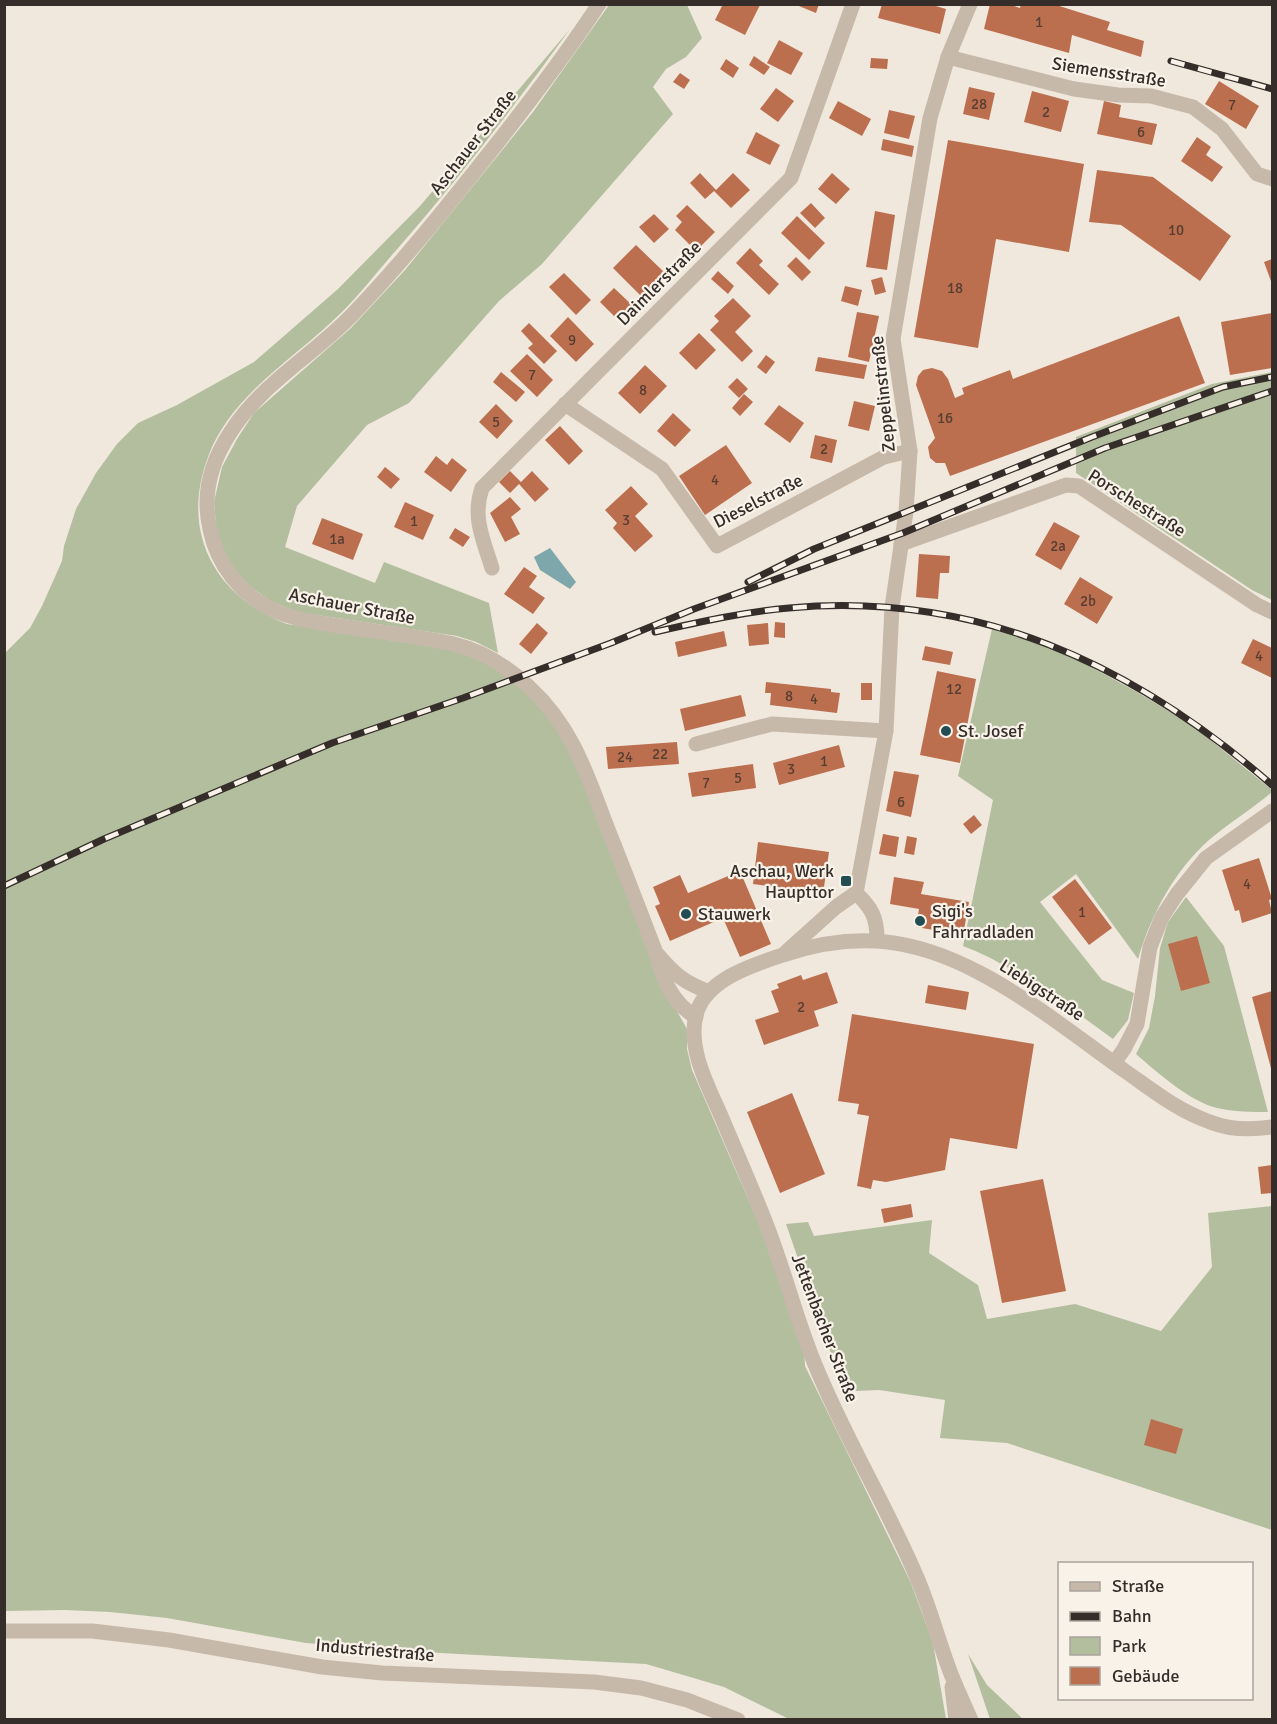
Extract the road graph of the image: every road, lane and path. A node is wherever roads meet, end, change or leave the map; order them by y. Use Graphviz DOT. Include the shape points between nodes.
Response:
graph roads {
  1 [pos="599,4"];
  2 [pos="853,4"];
  3 [pos="970,4"];
  4 [pos="948,57"];
  5 [pos="1272,179"];
  6 [pos="565,404"];
  7 [pos="910,451"];
  8 [pos="901,544"];
  9 [pos="492,568"];
  10 [pos="1272,612"];
  11 [pos="886,731"];
  12 [pos="696,744"];
  13 [pos="1272,811"];
  14 [pos="856,893"];
  15 [pos="877,939"];
  16 [pos="656,953"];
  17 [pos="783,955"];
  18 [pos="709,992"];
  19 [pos="696,1017"];
  20 [pos="1113,1063"];
  21 [pos="1272,1127"];
  22 [pos="4,1631"];
  23 [pos="950,1672"];
  24 [pos="738,1719"];
  25 [pos="956,1719"];
  26 [pos="971,1719"];
  1 -- 16 [label="street, Aschauer Straße" via="526,107 397,267 348,320 246,411 215,461 206,504 218,559 243,588 273,610 309,621 393,633 474,651 507,669 540,697 575,745"];
  2 -- 6 [label="street, Daimlerstraße" via="791,178"];
  3 -- 4 [label="street, Zeppelinstraße"];
  4 -- 5 [label="street, Siemensstraße" via="1074,89 1151,96 1193,107 1222,129 1257,174"];
  4 -- 7 [label="street, Zeppelinstraße" via="930,118 892,339"];
  6 -- 7 [label="street, Dieselstraße" via="662,469 717,546 884,457"];
  6 -- 9 [label="street, Daimlerstraße" via="482,488 477,516"];
  7 -- 8 [label="street, Zeppelinstraße"];
  8 -- 10 [label="street, Porschestraße" via="1066,485 1079,486"];
  8 -- 11 [label="street, Zeppelinstraße" via="892,607"];
  11 -- 12 [label="street" via="772,724"];
  11 -- 14 [label="street, Zeppelinstraße"];
  13 -- 20 [label="street" via="1206,858 1162,917 1150,947 1137,1024"];
  14 -- 15 [label="street" via="877,923"];
  14 -- 17 [label="street"];
  15 -- 17 [label="street, Liebigstraße" via="815,945"];
  15 -- 20 [label="street, Liebigstraße" via="920,948 978,972 1064,1026"];
  16 -- 18 [label="street, Aschauer Straße" via="686,982"];
  16 -- 19 [label="street, Aschauer Straße" via="669,992 684,1010"];
  17 -- 18 [label="street, Liebigstraße" via="729,977"];
  18 -- 19 [label="street, Jettenbacher Straße"];
  19 -- 23 [label="street, Jettenbacher Straße" via="700,1065 767,1224 813,1360 917,1579"];
  20 -- 21 [label="street, Liebigstraße" via="1170,1103 1205,1121 1239,1129"];
  22 -- 24 [label="street, Industriestraße" via="103,1632 382,1673 594,1682 641,1688"];
  23 -- 25 [label="street, Jettenbacher Straße"];
  23 -- 26 [label="street, Jettenbacher Straße"];
}
